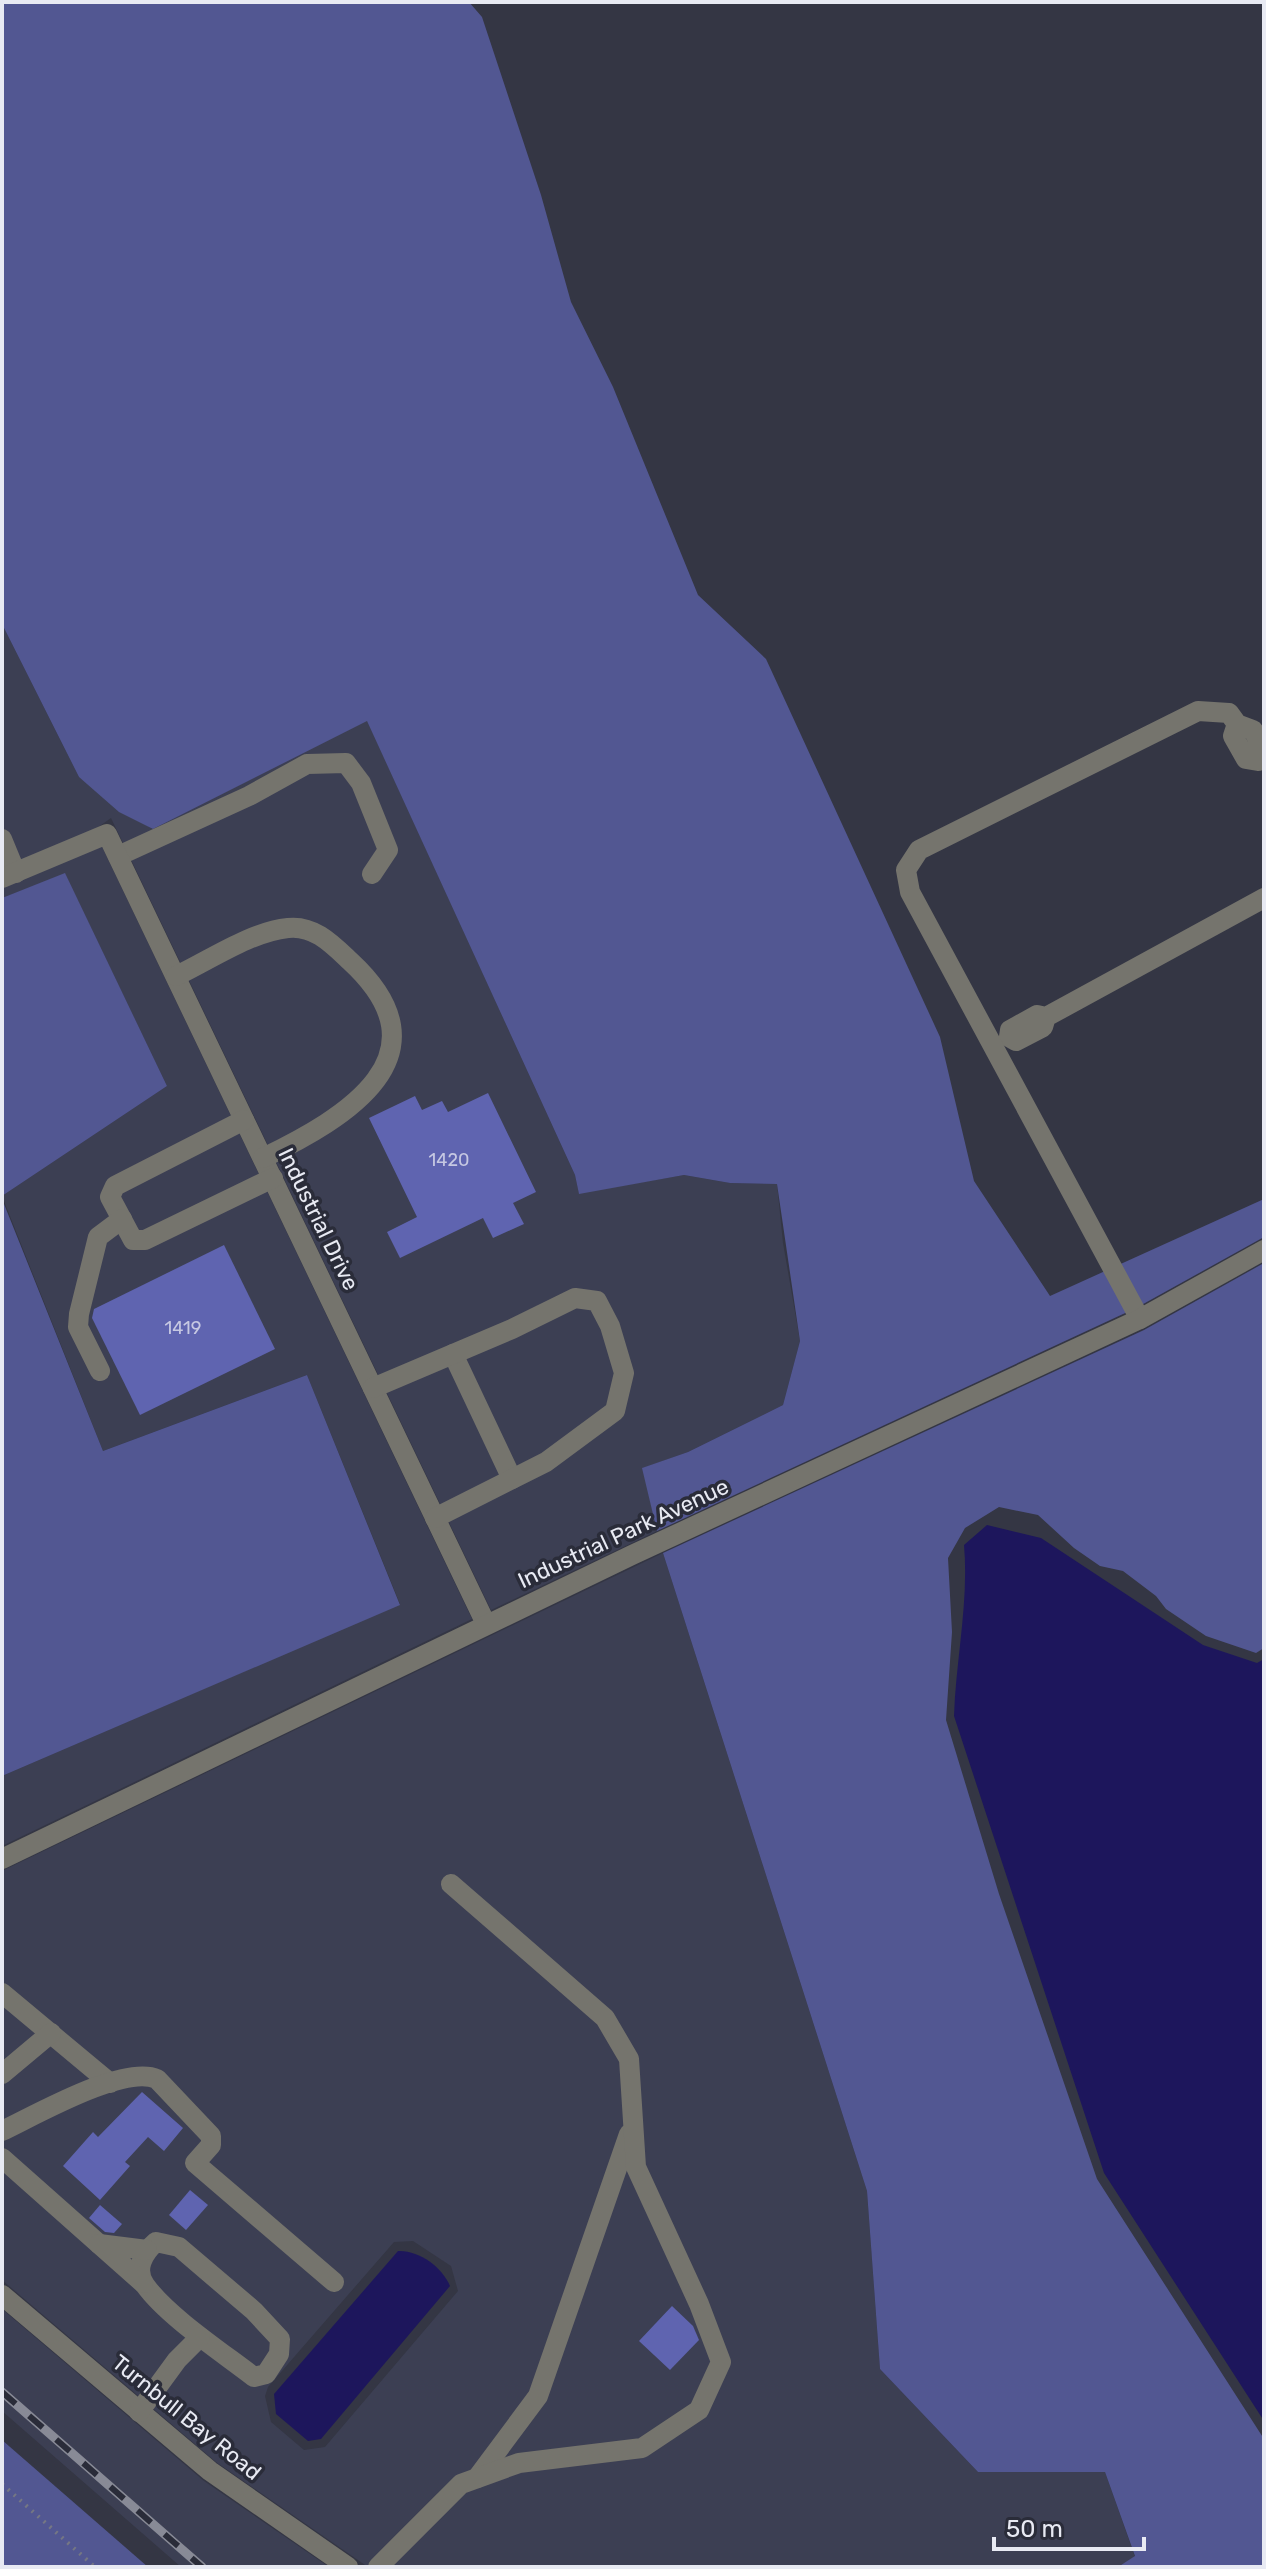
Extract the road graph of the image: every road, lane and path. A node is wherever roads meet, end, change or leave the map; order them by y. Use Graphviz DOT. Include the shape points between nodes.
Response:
graph roads {
  1 [pos="1261,766"];
  2 [pos="2,839"];
  3 [pos="118,856"];
  4 [pos="372,874"];
  5 [pos="9,876"];
  6 [pos="1264,898"];
  7 [pos="176,976"];
  8 [pos="1001,1041"];
  9 [pos="244,1120"];
  10 [pos="263,1158"];
  11 [pos="273,1178"];
  12 [pos="122,1219"];
  13 [pos="1264,1250"];
  14 [pos="1140,1319"];
  15 [pos="453,1354"];
  16 [pos="100,1371"];
  17 [pos="373,1388"];
  18 [pos="512,1479"];
  19 [pos="435,1518"];
  20 [pos="486,1624"];
  21 [pos="2,1859"];
  22 [pos="451,1884"];
  23 [pos="2,1993"];
  24 [pos="51,2033"];
  25 [pos="2,2074"];
  26 [pos="110,2083"];
  27 [pos="632,2123"];
  28 [pos="2,2131"];
  29 [pos="2,2158"];
  30 [pos="99,2244"];
  31 [pos="147,2250"];
  32 [pos="334,2282"];
  33 [pos="143,2283"];
  34 [pos="2,2295"];
  35 [pos="200,2337"];
  36 [pos="139,2412"];
  37 [pos="477,2478"];
  38 [pos="2,2484"];
  39 [pos="95,2567"];
  40 [pos="348,2567"];
  41 [pos="378,2567"];
  1 -- 8 [label="street" via="1246,759 1233,736 1237,724 1229,713 1198,711 910,859 910,892"];
  2 -- 5 [label="street"];
  3 -- 4 [label="street" via="307,764 325,761 346,763 361,783 388,850"];
  3 -- 5 [label="street, Industrial Drive" via="107,834"];
  3 -- 7 [label="street, Industrial Drive"];
  6 -- 8 [label="street" via="1046,1017 1037,1015"];
  7 -- 9 [label="street, Industrial Drive"];
  7 -- 10 [label="street" via="265,933 303,928 328,940 366,975 379,996 393,1036 387,1061 371,1086 348,1111"];
  8 -- 14 [label="street"];
  9 -- 10 [label="street, Industrial Drive"];
  9 -- 12 [label="street" via="115,1186 110,1197"];
  10 -- 11 [label="street, Industrial Drive"];
  11 -- 12 [label="street" via="145,1240 133,1240"];
  11 -- 17 [label="street, Industrial Drive"];
  12 -- 16 [label="street" via="98,1237 79,1314 78,1327"];
  13 -- 14 [label="street, Industrial Park Avenue"];
  14 -- 20 [label="street, Industrial Park Avenue"];
  15 -- 17 [label="street"];
  15 -- 18 [label="street"];
  15 -- 18 [label="street" via="575,1298 597,1301 610,1326 624,1373 615,1411 546,1462"];
  17 -- 19 [label="street, Industrial Drive"];
  18 -- 19 [label="street"];
  19 -- 20 [label="street, Industrial Drive"];
  20 -- 21 [label="street, Industrial Park Avenue"];
  22 -- 27 [label="street" via="605,2018 629,2059"];
  23 -- 24 [label="street"];
  24 -- 25 [label="street"];
  24 -- 26 [label="street"];
  26 -- 28 [label="street"];
  26 -- 32 [label="street" via="148,2075 157,2079 211,2136 211,2145 195,2163"];
  27 -- 37 [label="street" via="538,2396"];
  27 -- 37 [label="street" via="636,2167 721,2362 699,2410 642,2448 519,2463"];
  29 -- 30 [label="street"];
  30 -- 31 [label="street"];
  30 -- 33 [label="street"];
  31 -- 33 [label="street" via="140,2264"];
  31 -- 35 [label="street" via="156,2242 179,2247 254,2311 280,2339 279,2354 266,2374 254,2377"];
  33 -- 35 [label="street"];
  34 -- 36 [label="street, Turnbull Bay Road"];
  35 -- 36 [label="street"];
  36 -- 40 [label="street, Turnbull Bay Road" via="210,2471"];
  37 -- 41 [label="street" via="461,2484"];
  38 -- 39 [label="path"];
}
